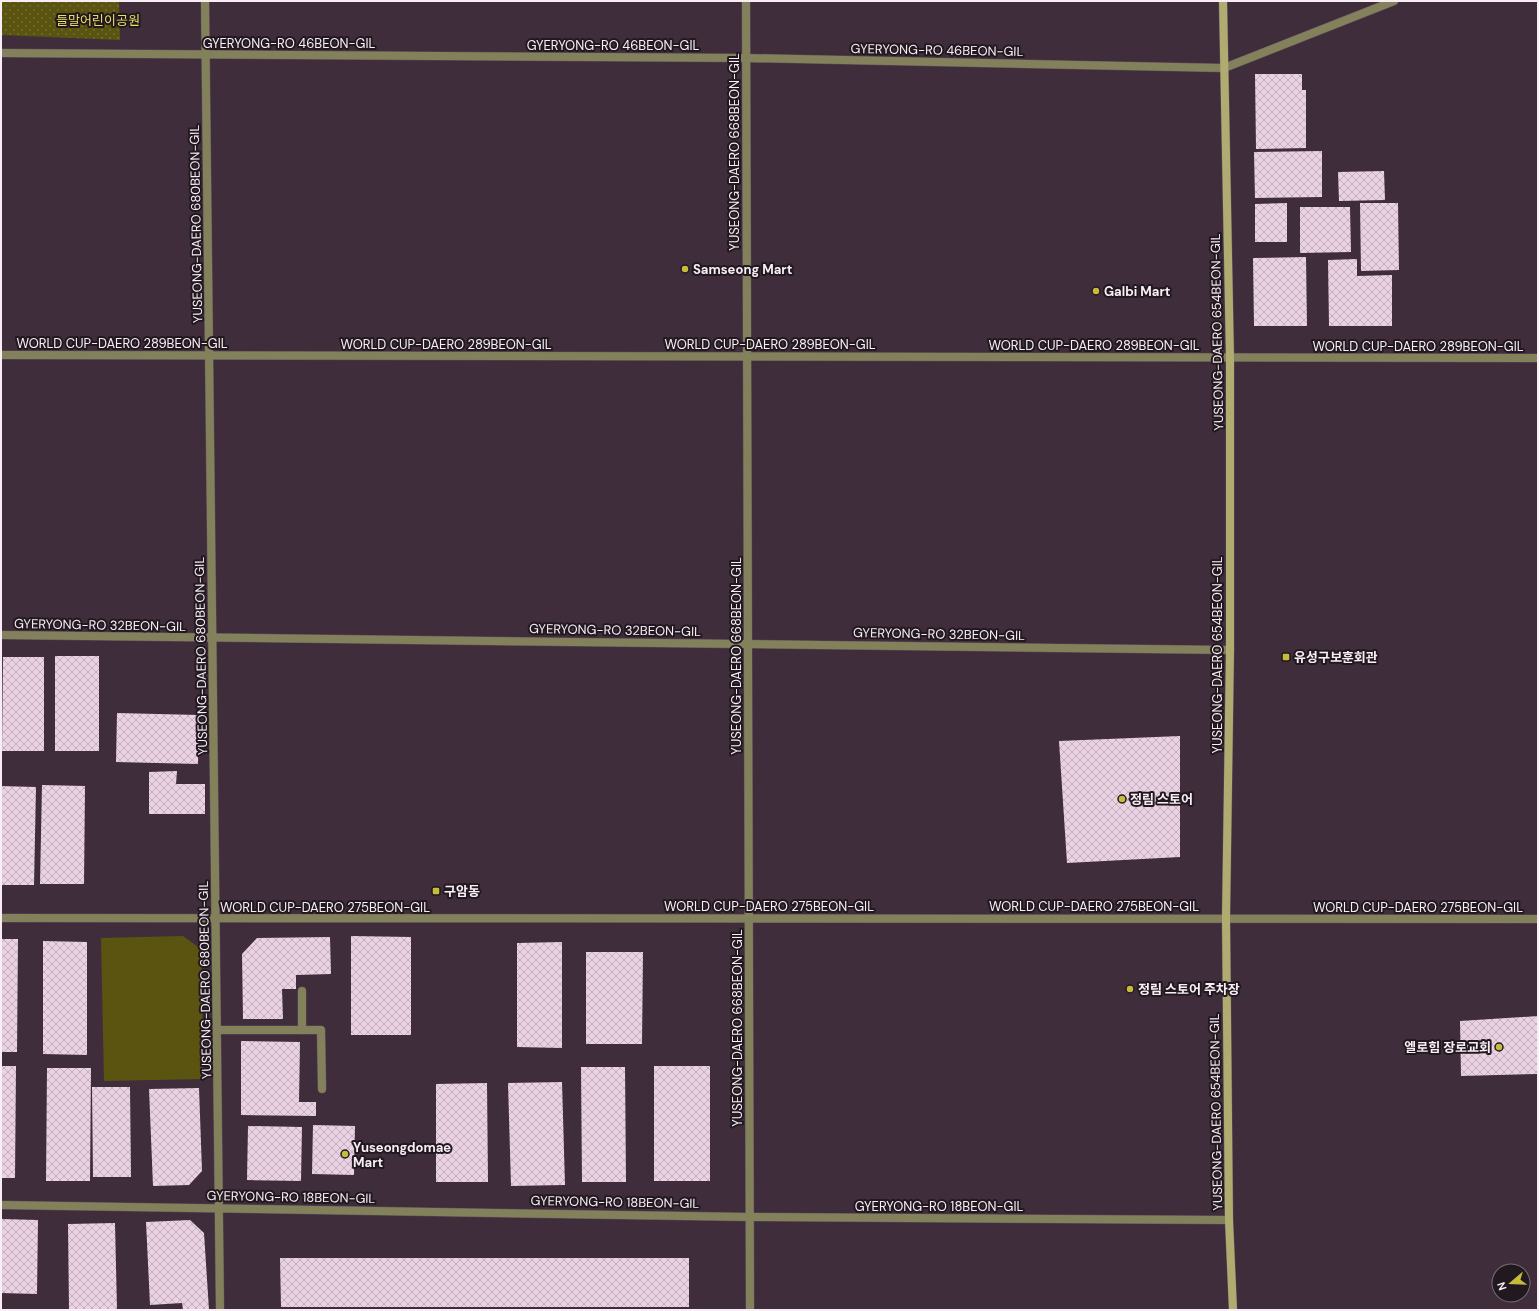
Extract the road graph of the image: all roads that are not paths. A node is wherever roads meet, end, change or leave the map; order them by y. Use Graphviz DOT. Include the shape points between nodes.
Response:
graph roads {
  1 [pos="205,1"];
  2 [pos="746,1"];
  3 [pos="1223,1"];
  4 [pos="1394,1"];
  5 [pos="1,53"];
  6 [pos="206,55"];
  7 [pos="746,58"];
  8 [pos="1224,68"];
  9 [pos="1,355"];
  10 [pos="210,355"];
  11 [pos="747,356"];
  12 [pos="1230,358"];
  13 [pos="1538,358"];
  14 [pos="1,635"];
  15 [pos="213,638"];
  16 [pos="748,644"];
  17 [pos="1230,650"];
  18 [pos="1,918"];
  19 [pos="749,918"];
  20 [pos="1226,918"];
  21 [pos="216,919"];
  22 [pos="1538,919"];
  23 [pos="302,991"];
  24 [pos="217,1030"];
  25 [pos="302,1030"];
  26 [pos="322,1089"];
  27 [pos="1,1205"];
  28 [pos="219,1208"];
  29 [pos="749,1216"];
  30 [pos="1229,1220"];
  31 [pos="220,1310"];
  32 [pos="750,1310"];
  33 [pos="1233,1310"];
  1 -- 6 [label="street, YUSEONG-DAERO 680BEON-GIL"];
  2 -- 7 [label="street, YUSEONG-DAERO 668BEON-GIL"];
  3 -- 8 [label="street, YUSEONG-DAERO 654BEON-GIL"];
  4 -- 8 [label="street"];
  5 -- 6 [label="street, GYERYONG-RO 46BEON-GIL"];
  6 -- 7 [label="street, GYERYONG-RO 46BEON-GIL"];
  6 -- 10 [label="street, YUSEONG-DAERO 680BEON-GIL"];
  7 -- 8 [label="street, GYERYONG-RO 46BEON-GIL"];
  7 -- 11 [label="street, YUSEONG-DAERO 668BEON-GIL"];
  8 -- 12 [label="street, YUSEONG-DAERO 654BEON-GIL"];
  9 -- 10 [label="street, WORLD CUP-DAERO 289BEON-GIL"];
  10 -- 11 [label="street, WORLD CUP-DAERO 289BEON-GIL"];
  10 -- 15 [label="street, YUSEONG-DAERO 680BEON-GIL"];
  11 -- 12 [label="street, WORLD CUP-DAERO 289BEON-GIL"];
  11 -- 16 [label="street, YUSEONG-DAERO 668BEON-GIL"];
  12 -- 13 [label="street, WORLD CUP-DAERO 289BEON-GIL"];
  12 -- 17 [label="street, YUSEONG-DAERO 654BEON-GIL"];
  14 -- 15 [label="street, GYERYONG-RO 32BEON-GIL"];
  15 -- 16 [label="street, GYERYONG-RO 32BEON-GIL"];
  15 -- 21 [label="street, YUSEONG-DAERO 680BEON-GIL"];
  16 -- 17 [label="street, GYERYONG-RO 32BEON-GIL"];
  16 -- 19 [label="street, YUSEONG-DAERO 668BEON-GIL"];
  17 -- 20 [label="street, YUSEONG-DAERO 654BEON-GIL"];
  18 -- 21 [label="street, WORLD CUP-DAERO 275BEON-GIL"];
  19 -- 20 [label="street, WORLD CUP-DAERO 275BEON-GIL"];
  19 -- 21 [label="street, WORLD CUP-DAERO 275BEON-GIL"];
  19 -- 29 [label="street, YUSEONG-DAERO 668BEON-GIL"];
  20 -- 22 [label="street, WORLD CUP-DAERO 275BEON-GIL"];
  20 -- 30 [label="street, YUSEONG-DAERO 654BEON-GIL"];
  21 -- 24 [label="street, YUSEONG-DAERO 680BEON-GIL"];
  23 -- 25 [label="street"];
  24 -- 25 [label="street"];
  24 -- 28 [label="street, YUSEONG-DAERO 680BEON-GIL"];
  25 -- 26 [label="street" via="321,1030"];
  27 -- 28 [label="street, GYERYONG-RO 18BEON-GIL"];
  28 -- 29 [label="street, GYERYONG-RO 18BEON-GIL"];
  28 -- 31 [label="street, YUSEONG-DAERO 680BEON-GIL"];
  29 -- 30 [label="street, GYERYONG-RO 18BEON-GIL"];
  29 -- 32 [label="street, YUSEONG-DAERO 668BEON-GIL"];
  30 -- 33 [label="street, YUSEONG-DAERO 654BEON-GIL"];
}
